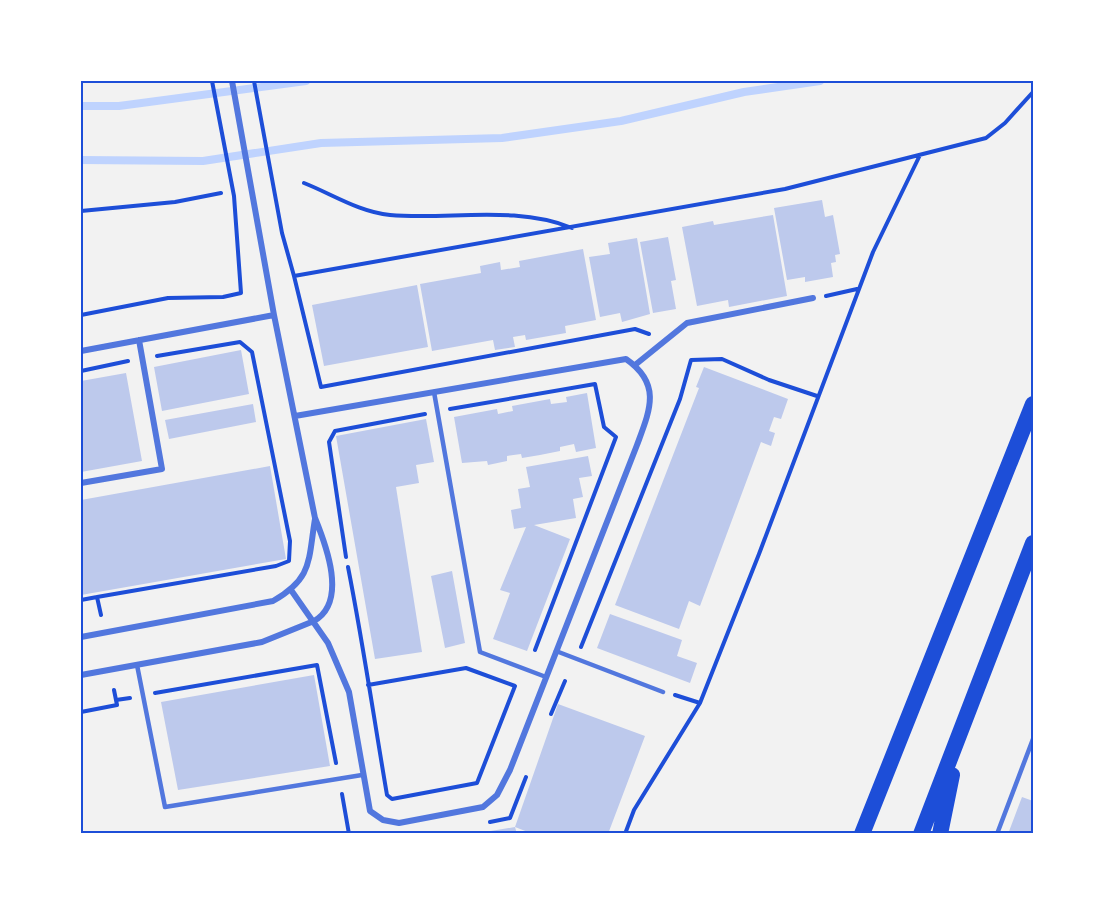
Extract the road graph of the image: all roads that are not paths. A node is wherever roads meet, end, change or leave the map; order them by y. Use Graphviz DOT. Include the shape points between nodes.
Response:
graph roads {
  1 [pos="232,81"];
  2 [pos="813,298"];
  3 [pos="274,315"];
  4 [pos="138,340"];
  5 [pos="81,351"];
  6 [pos="635,365"];
  7 [pos="434,392"];
  8 [pos="1033,404"];
  9 [pos="296,416"];
  10 [pos="81,483"];
  11 [pos="315,518"];
  12 [pos="1032,550"];
  13 [pos="291,590"];
  14 [pos="314,621"];
  15 [pos="81,637"];
  16 [pos="556,651"];
  17 [pos="137,665"];
  18 [pos="81,675"];
  19 [pos="546,677"];
  20 [pos="663,692"];
  21 [pos="963,721"];
  22 [pos="1033,739"];
  23 [pos="362,775"];
  24 [pos="862,834"];
  25 [pos="921,834"];
  26 [pos="940,834"];
  27 [pos="997,834"];
  1 -- 3 [label="street"];
  2 -- 6 [label="street" via="687,323"];
  3 -- 4 [label="street"];
  3 -- 9 [label="street"];
  4 -- 5 [label="street"];
  4 -- 10 [label="street" via="162,469"];
  6 -- 7 [label="street" via="626,359"];
  6 -- 16 [label="street" via="647,382 651,396 649,411"];
  7 -- 9 [label="street"];
  7 -- 19 [label="lane" via="480,652"];
  8 -- 24 [label="highway"];
  9 -- 11 [label="street"];
  11 -- 13 [label="street" via="307,568"];
  11 -- 14 [label="street" via="326,546 331,590 329,604"];
  12 -- 21 [label="highway"];
  13 -- 14 [label="street"];
  13 -- 15 [label="street" via="273,601"];
  14 -- 17 [label="street" via="262,642"];
  14 -- 23 [label="street" via="349,692"];
  16 -- 19 [label="street"];
  16 -- 20 [label="lane"];
  17 -- 18 [label="street"];
  17 -- 23 [label="lane" via="165,807"];
  19 -- 23 [label="street" via="510,770 497,795 483,807 399,823 383,820 370,811"];
  21 -- 25 [label="highway"];
  21 -- 26 [label="highway"];
  22 -- 27 [label="lane"];
}
